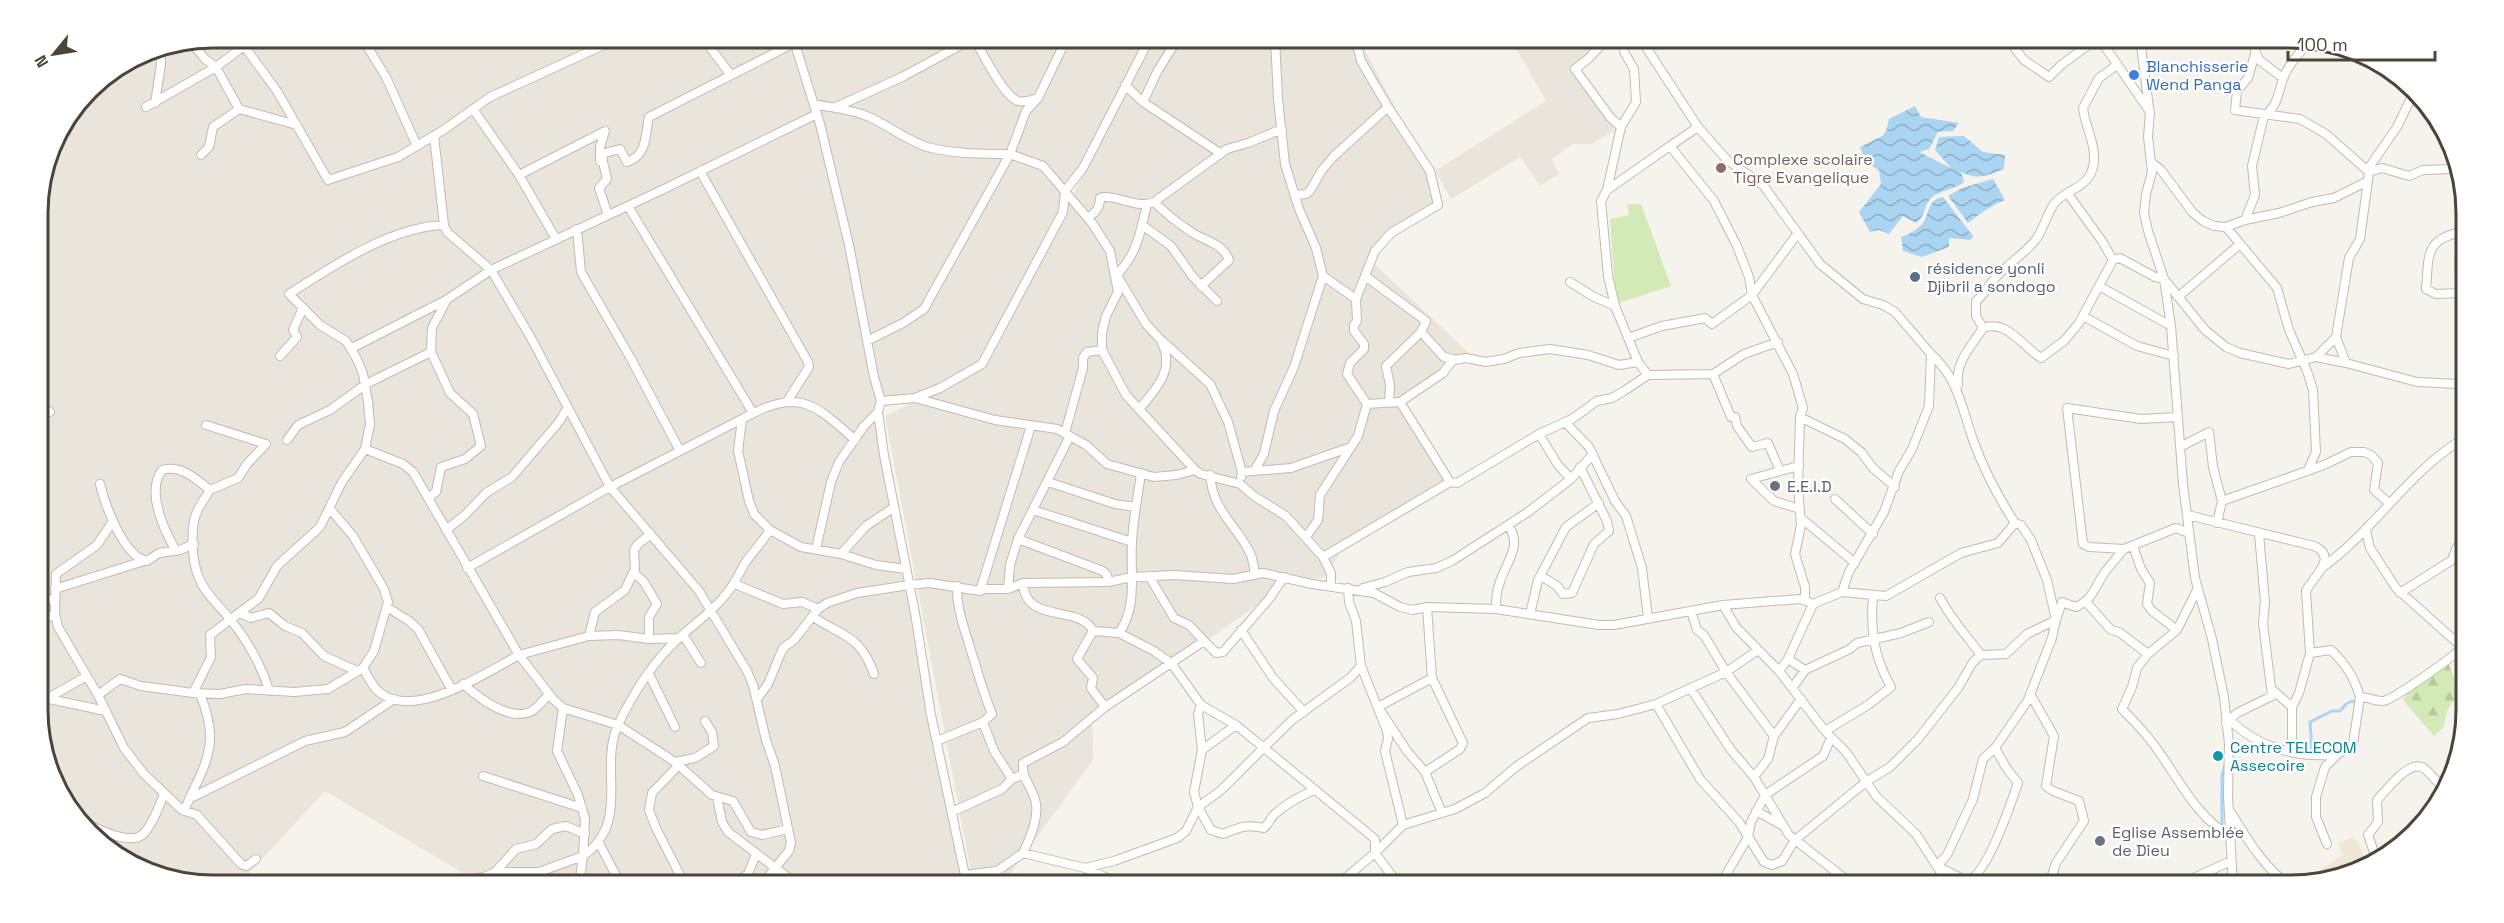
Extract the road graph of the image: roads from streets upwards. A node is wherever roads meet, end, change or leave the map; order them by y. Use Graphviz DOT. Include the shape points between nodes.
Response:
graph roads {
  1 [pos="241,48"];
  2 [pos="245,48"];
  3 [pos="368,48"];
  4 [pos="597,48"];
  5 [pos="710,48"];
  6 [pos="779,48"];
  7 [pos="796,48"];
  8 [pos="955,48"];
  9 [pos="980,48"];
  10 [pos="1060,48"];
  11 [pos="1145,48"];
  12 [pos="1172,48"];
  13 [pos="1275,48"];
  14 [pos="1358,48"];
  15 [pos="1598,48"];
  16 [pos="1647,48"];
  17 [pos="2015,48"];
  18 [pos="2085,48"];
  19 [pos="2106,48"];
  20 [pos="2141,48"];
  21 [pos="2254,48"];
  22 [pos="197,49"];
  23 [pos="2303,49"];
  24 [pos="1624,52"];
  25 [pos="2255,54"];
  26 [pos="161,57"];
  27 [pos="2117,65"];
  28 [pos="216,66"];
  29 [pos="730,75"];
  30 [pos="2283,78"];
  31 [pos="1125,85"];
  32 [pos="1038,98"];
  33 [pos="2411,99"];
  34 [pos="1143,102"];
  35 [pos="156,103"];
  36 [pos="814,104"];
  37 [pos="1388,106"];
  38 [pos="146,107"];
  39 [pos="832,108"];
  40 [pos="239,109"];
  41 [pos="473,109"];
  42 [pos="2150,112"];
  43 [pos="817,114"];
  44 [pos="2264,116"];
  45 [pos="297,124"];
  46 [pos="1621,127"];
  47 [pos="1698,127"];
  48 [pos="1282,129"];
  49 [pos="434,136"];
  50 [pos="417,146"];
  51 [pos="1670,146"];
  52 [pos="1220,153"];
  53 [pos="1010,154"];
  54 [pos="201,155"];
  55 [pos="2151,162"];
  56 [pos="2449,169"];
  57 [pos="700,171"];
  58 [pos="606,172"];
  59 [pos="2369,172"];
  60 [pos="519,175"];
  61 [pos="2366,182"];
  62 [pos="1607,190"];
  63 [pos="1065,191"];
  64 [pos="2068,194"];
  65 [pos="1294,195"];
  66 [pos="1151,203"];
  67 [pos="628,206"];
  68 [pos="608,215"];
  69 [pos="1088,217"];
  70 [pos="2245,220"];
  71 [pos="444,225"];
  72 [pos="1142,225"];
  73 [pos="2226,227"];
  74 [pos="577,229"];
  75 [pos="1798,233"];
  76 [pos="2456,234"];
  77 [pos="556,239"];
  78 [pos="2240,244"];
  79 [pos="2113,260"];
  80 [pos="490,270"];
  81 [pos="1116,273"];
  82 [pos="1323,276"];
  83 [pos="1365,276"];
  84 [pos="2164,279"];
  85 [pos="1570,282"];
  86 [pos="1201,286"];
  87 [pos="2099,286"];
  88 [pos="2456,293"];
  89 [pos="1752,295"];
  90 [pos="2178,297"];
  91 [pos="1356,299"];
  92 [pos="446,300"];
  93 [pos="1217,301"];
  94 [pos="1615,306"];
  95 [pos="303,308"];
  96 [pos="2083,316"];
  97 [pos="2171,326"];
  98 [pos="1983,328"];
  99 [pos="1421,332"];
  100 [pos="2336,337"];
  101 [pos="1628,338"];
  102 [pos="1160,339"];
  103 [pos="867,341"];
  104 [pos="1779,342"];
  105 [pos="352,348"];
  106 [pos="1102,350"];
  107 [pos="430,352"];
  108 [pos="1931,354"];
  109 [pos="280,356"];
  110 [pos="2174,356"];
  111 [pos="2316,357"];
  112 [pos="1459,360"];
  113 [pos="1638,362"];
  114 [pos="2304,362"];
  115 [pos="2346,363"];
  116 [pos="1713,374"];
  117 [pos="1648,375"];
  118 [pos="366,384"];
  119 [pos="2456,385"];
  120 [pos="1959,392"];
  121 [pos="915,398"];
  122 [pos="788,400"];
  123 [pos="881,401"];
  124 [pos="1389,402"];
  125 [pos="1400,402"];
  126 [pos="1367,404"];
  127 [pos="568,407"];
  128 [pos="1140,408"];
  129 [pos="878,412"];
  130 [pos="753,413"];
  131 [pos="1800,417"];
  132 [pos="2178,417"];
  133 [pos="742,419"];
  134 [pos="1565,422"];
  135 [pos="206,425"];
  136 [pos="1031,426"];
  137 [pos="1068,434"];
  138 [pos="1539,434"];
  139 [pos="287,440"];
  140 [pos="855,440"];
  141 [pos="2456,443"];
  142 [pos="2180,447"];
  143 [pos="1348,448"];
  144 [pos="679,449"];
  145 [pos="365,450"];
  146 [pos="2316,452"];
  147 [pos="1593,454"];
  148 [pos="2324,465"];
  149 [pos="1799,466"];
  150 [pos="1580,467"];
  151 [pos="1195,470"];
  152 [pos="2308,470"];
  153 [pos="1254,471"];
  154 [pos="1780,471"];
  155 [pos="1242,472"];
  156 [pos="1141,473"];
  157 [pos="1210,475"];
  158 [pos="1571,479"];
  159 [pos="1048,482"];
  160 [pos="1450,482"];
  161 [pos="1240,483"];
  162 [pos="100,484"];
  163 [pos="610,487"];
  164 [pos="1895,487"];
  165 [pos="210,490"];
  166 [pos="429,497"];
  167 [pos="1836,499"];
  168 [pos="2222,501"];
  169 [pos="1599,503"];
  170 [pos="2389,503"];
  171 [pos="1136,507"];
  172 [pos="893,508"];
  173 [pos="330,509"];
  174 [pos="1033,510"];
  175 [pos="1800,514"];
  176 [pos="2188,515"];
  177 [pos="113,521"];
  178 [pos="2015,523"];
  179 [pos="2217,524"];
  180 [pos="1508,526"];
  181 [pos="446,530"];
  182 [pos="770,530"];
  183 [pos="2366,530"];
  184 [pos="2189,533"];
  185 [pos="651,534"];
  186 [pos="1873,534"];
  187 [pos="2259,534"];
  188 [pos="1306,537"];
  189 [pos="1018,539"];
  190 [pos="1132,542"];
  191 [pos="194,544"];
  192 [pos="2133,546"];
  193 [pos="816,549"];
  194 [pos="2124,549"];
  195 [pos="2456,550"];
  196 [pos="176,551"];
  197 [pos="841,554"];
  198 [pos="1323,557"];
  199 [pos="144,561"];
  200 [pos="1855,562"];
  201 [pos="2323,567"];
  202 [pos="467,568"];
  203 [pos="906,569"];
  204 [pos="634,573"];
  205 [pos="1255,574"];
  206 [pos="1149,576"];
  207 [pos="1541,576"];
  208 [pos="1132,577"];
  209 [pos="1284,577"];
  210 [pos="1108,582"];
  211 [pos="1023,583"];
  212 [pos="735,584"];
  213 [pos="909,585"];
  214 [pos="957,586"];
  215 [pos="1331,586"];
  216 [pos="1352,588"];
  217 [pos="2198,588"];
  218 [pos="55,589"];
  219 [pos="1008,589"];
  220 [pos="980,591"];
  221 [pos="1842,592"];
  222 [pos="2400,593"];
  223 [pos="1873,596"];
  224 [pos="1940,598"];
  225 [pos="48,599"];
  226 [pos="54,601"];
  227 [pos="1809,602"];
  228 [pos="2086,602"];
  229 [pos="1724,605"];
  230 [pos="387,607"];
  231 [pos="1427,607"];
  232 [pos="1496,609"];
  233 [pos="1691,610"];
  234 [pos="710,611"];
  235 [pos="240,613"];
  236 [pos="815,613"];
  237 [pos="55,614"];
  238 [pos="1530,614"];
  239 [pos="48,617"];
  240 [pos="1648,618"];
  241 [pos="231,620"];
  242 [pos="2056,620"];
  243 [pos="1929,622"];
  244 [pos="1241,630"];
  245 [pos="2177,630"];
  246 [pos="1093,631"];
  247 [pos="1119,633"];
  248 [pos="589,636"];
  249 [pos="681,637"];
  250 [pos="649,639"];
  251 [pos="1204,641"];
  252 [pos="1872,641"];
  253 [pos="2456,642"];
  254 [pos="1758,650"];
  255 [pos="2310,653"];
  256 [pos="2456,653"];
  257 [pos="2148,654"];
  258 [pos="519,655"];
  259 [pos="1981,655"];
  260 [pos="1788,659"];
  261 [pos="701,663"];
  262 [pos="1172,664"];
  263 [pos="1360,666"];
  264 [pos="360,670"];
  265 [pos="1805,670"];
  266 [pos="1779,671"];
  267 [pos="1726,672"];
  268 [pos="649,674"];
  269 [pos="874,674"];
  270 [pos="87,676"];
  271 [pos="1432,678"];
  272 [pos="463,684"];
  273 [pos="1793,687"];
  274 [pos="1691,689"];
  275 [pos="452,690"];
  276 [pos="269,691"];
  277 [pos="196,694"];
  278 [pos="549,694"];
  279 [pos="2030,694"];
  280 [pos="98,695"];
  281 [pos="2272,696"];
  282 [pos="2360,697"];
  283 [pos="48,698"];
  284 [pos="394,699"];
  285 [pos="757,699"];
  286 [pos="1802,699"];
  287 [pos="48,701"];
  288 [pos="1656,704"];
  289 [pos="1201,705"];
  290 [pos="1105,707"];
  291 [pos="1378,707"];
  292 [pos="2292,707"];
  293 [pos="563,708"];
  294 [pos="106,711"];
  295 [pos="1304,712"];
  296 [pos="705,721"];
  297 [pos="983,722"];
  298 [pos="2228,722"];
  299 [pos="618,725"];
  300 [pos="1236,725"];
  301 [pos="675,727"];
  302 [pos="1828,735"];
  303 [pos="1774,736"];
  304 [pos="937,741"];
  305 [pos="1263,748"];
  306 [pos="1995,748"];
  307 [pos="1202,750"];
  308 [pos="2285,750"];
  309 [pos="2338,754"];
  310 [pos="677,763"];
  311 [pos="1425,772"];
  312 [pos="1022,775"];
  313 [pos="483,776"];
  314 [pos="1754,777"];
  315 [pos="1012,779"];
  316 [pos="1867,781"];
  317 [pos="2439,782"];
  318 [pos="1314,790"];
  319 [pos="164,794"];
  320 [pos="1765,795"];
  321 [pos="717,797"];
  322 [pos="189,799"];
  323 [pos="1198,807"];
  324 [pos="582,808"];
  325 [pos="2229,810"];
  326 [pos="184,811"];
  327 [pos="952,812"];
  328 [pos="1755,812"];
  329 [pos="1442,813"];
  330 [pos="1403,825"];
  331 [pos="1783,826"];
  332 [pos="99,829"];
  333 [pos="788,829"];
  334 [pos="585,834"];
  335 [pos="1748,837"];
  336 [pos="2231,837"];
  337 [pos="1795,840"];
  338 [pos="599,843"];
  339 [pos="2327,844"];
  340 [pos="2374,852"];
  341 [pos="1023,853"];
  342 [pos="1375,853"];
  343 [pos="756,854"];
  344 [pos="583,856"];
  345 [pos="256,859"];
  346 [pos="2231,861"];
  347 [pos="1937,866"];
  348 [pos="774,867"];
  349 [pos="1085,868"];
  350 [pos="495,872"];
  351 [pos="488,875"];
  352 [pos="580,875"];
  353 [pos="616,875"];
  354 [pos="680,875"];
  355 [pos="746,875"];
  356 [pos="771,875"];
  357 [pos="785,875"];
  358 [pos="965,875"];
  359 [pos="1101,875"];
  360 [pos="1349,875"];
  361 [pos="1392,875"];
  362 [pos="1726,875"];
  363 [pos="1839,875"];
  364 [pos="1943,875"];
  365 [pos="1955,875"];
  366 [pos="1975,875"];
  367 [pos="2052,875"];
  368 [pos="2200,875"];
  369 [pos="2232,875"];
  370 [pos="2277,875"];
  1 -- 28 [label="street"];
  2 -- 45 [label="street"];
  3 -- 50 [label="street" via="386,77"];
  4 -- 41 [label="street" via="490,97"];
  5 -- 29 [label="street"];
  6 -- 29 [label="street"];
  7 -- 36 [label="street"];
  8 -- 39 [label="street"];
  9 -- 32 [label="street" via="1015,100"];
  10 -- 32 [label="street"];
  11 -- 31 [label="street"];
  12 -- 34 [label="street"];
  13 -- 48 [label="street"];
  14 -- 37 [label="street" via="1361,62"];
  15 -- 46 [label="street" via="1575,69"];
  16 -- 47 [label="street"];
  17 -- 18 [label="street" via="2024,60 2049,77"];
  19 -- 27 [label="street"];
  20 -- 42 [label="street"];
  21 -- 25 [label="street"];
  22 -- 28 [label="street"];
  23 -- 30 [label="street"];
  24 -- 46 [label="street" via="1634,69 1637,91 1636,102"];
  25 -- 30 [label="street"];
  25 -- 44 [label="street" via="2247,78 2237,91 2235,110"];
  26 -- 35 [label="street"];
  27 -- 42 [label="street"];
  27 -- 64 [label="street" via="2099,78 2083,108 2094,164 2087,180"];
  28 -- 35 [label="street"];
  28 -- 40 [label="street"];
  29 -- 58 [label="street" via="648,117 647,140 640,153 627,162 620,149 605,153 602,158"];
  30 -- 44 [label="street" via="2274,109"];
  31 -- 34 [label="street"];
  31 -- 63 [label="street" via="1083,168"];
  32 -- 53 [label="street" via="1026,111"];
  33 -- 59 [label="street" via="2374,157"];
  34 -- 52 [label="street"];
  35 -- 38 [label="street"];
  36 -- 39 [label="street"];
  36 -- 43 [label="street"];
  37 -- 65 [label="street" via="1334,156 1306,194"];
  37 -- 83 [label="street" via="1430,171 1438,205 1390,233 1375,251"];
  39 -- 53 [label="street" via="869,117 929,147 960,153"];
  40 -- 45 [label="street"];
  40 -- 54 [label="street" via="213,127 209,147"];
  41 -- 49 [label="street"];
  41 -- 60 [label="street"];
  42 -- 55 [label="street"];
  43 -- 57 [label="street"];
  43 -- 103 [label="street" via="849,245"];
  44 -- 59 [label="street" via="2300,119 2326,134"];
  44 -- 70 [label="street" via="2252,166 2255,195"];
  45 -- 50 [label="street" via="328,180 398,157"];
  46 -- 62 [label="street"];
  47 -- 51 [label="street"];
  47 -- 75 [label="street" via="1727,160 1763,185"];
  48 -- 52 [label="street"];
  48 -- 65 [label="street" via="1285,164"];
  49 -- 50 [label="street"];
  49 -- 71 [label="street"];
  51 -- 62 [label="street"];
  51 -- 89 [label="street" via="1717,207 1746,266"];
  52 -- 66 [label="street"];
  53 -- 63 [label="street" via="1043,166"];
  53 -- 103 [label="street" via="924,309"];
  55 -- 73 [label="street" via="2193,213 2214,226"];
  55 -- 84 [label="street" via="2145,213"];
  56 -- 59 [label="street" via="2423,170 2409,176 2382,168"];
  57 -- 67 [label="street"];
  57 -- 122 [label="street" via="808,362 807,372"];
  58 -- 60 [label="street" via="598,159 605,130"];
  58 -- 68 [label="street" via="607,179 599,188"];
  59 -- 61 [label="street"];
  60 -- 77 [label="street"];
  61 -- 70 [label="street" via="2334,198"];
  61 -- 100 [label="street" via="2360,239 2349,258"];
  62 -- 94 [label="street" via="1601,201"];
  63 -- 69 [label="street"];
  63 -- 121 [label="street" via="1063,212 982,364"];
  64 -- 79 [label="street"];
  64 -- 98 [label="street" via="2054,203 2037,238 2025,252 1994,278 1976,301 1976,316"];
  65 -- 82 [label="street"];
  66 -- 69 [label="street" via="1106,196 1100,198 1095,214"];
  66 -- 72 [label="street"];
  66 -- 86 [label="street" via="1228,256 1229,260"];
  67 -- 68 [label="street"];
  67 -- 130 [label="street"];
  68 -- 74 [label="street"];
  69 -- 81 [label="street" via="1110,251"];
  70 -- 73 [label="street"];
  71 -- 80 [label="street" via="452,239"];
  71 -- 95 [label="street" via="387,240 352,255 289,294"];
  72 -- 81 [label="street" via="1132,258"];
  72 -- 86 [label="street" via="1171,246"];
  73 -- 78 [label="street"];
  74 -- 77 [label="street"];
  74 -- 144 [label="street" via="581,272"];
  75 -- 89 [label="street"];
  75 -- 108 [label="street" via="1820,264 1863,299 1895,312"];
  76 -- 88 [label="street" via="2439,238 2430,251 2427,289 2436,294"];
  77 -- 80 [label="street"];
  78 -- 90 [label="street"];
  78 -- 114 [label="street" via="2277,288 2289,330"];
  79 -- 84 [label="street" via="2120,258"];
  79 -- 87 [label="street"];
  80 -- 92 [label="street"];
  80 -- 127 [label="street"];
  81 -- 102 [label="street" via="1140,316"];
  81 -- 106 [label="street" via="1118,292 1106,316"];
  82 -- 91 [label="street"];
  82 -- 153 [label="street" via="1294,367 1274,411 1264,454"];
  83 -- 91 [label="street"];
  83 -- 99 [label="street" via="1426,321"];
  84 -- 90 [label="street"];
  84 -- 97 [label="street"];
  85 -- 94 [label="street"];
  86 -- 93 [label="street"];
  87 -- 96 [label="street"];
  87 -- 97 [label="street"];
  89 -- 101 [label="street" via="1712,324 1705,318 1662,326"];
  89 -- 104 [label="street"];
  90 -- 114 [label="street" via="2205,330 2226,347 2272,362"];
  91 -- 126 [label="street" via="1354,331 1364,349 1350,363 1347,374"];
  92 -- 105 [label="street"];
  92 -- 107 [label="street" via="432,328"];
  94 -- 101 [label="street"];
  95 -- 105 [label="street"];
  95 -- 109 [label="street" via="293,330 297,337"];
  96 -- 98 [label="street" via="2064,341 2041,358 1998,326"];
  96 -- 110 [label="street" via="2137,346"];
  97 -- 110 [label="street"];
  98 -- 120 [label="street" via="1959,363"];
  99 -- 112 [label="street" via="1444,357"];
  99 -- 124 [label="street" via="1386,366"];
  100 -- 111 [label="street"];
  100 -- 115 [label="street"];
  101 -- 113 [label="street"];
  102 -- 128 [label="street" via="1166,352 1164,378"];
  102 -- 155 [label="street" via="1210,384 1228,422"];
  103 -- 123 [label="street"];
  104 -- 116 [label="street" via="1744,354"];
  104 -- 131 [label="street" via="1801,397"];
  105 -- 118 [label="street"];
  106 -- 128 [label="street" via="1126,395"];
  106 -- 137 [label="street" via="1085,354"];
  107 -- 118 [label="street"];
  107 -- 166 [label="street" via="450,393 473,414 481,446 465,459 441,467 436,492"];
  108 -- 120 [label="street" via="1943,364"];
  108 -- 164 [label="street" via="1929,406"];
  110 -- 132 [label="street"];
  111 -- 114 [label="street"];
  111 -- 115 [label="street"];
  112 -- 113 [label="street" via="1486,362 1519,352 1550,349 1619,365"];
  112 -- 125 [label="street" via="1453,360 1443,373"];
  113 -- 117 [label="street"];
  114 -- 146 [label="street" via="2313,390"];
  115 -- 119 [label="street" via="2417,382"];
  116 -- 117 [label="street"];
  116 -- 154 [label="street" via="1725,406 1742,434 1752,447 1768,443"];
  117 -- 134 [label="street"];
  118 -- 139 [label="street" via="330,410 298,425"];
  118 -- 145 [label="street" via="370,424"];
  120 -- 178 [label="street" via="1984,467"];
  121 -- 123 [label="street"];
  121 -- 136 [label="street" via="984,418"];
  122 -- 130 [label="street"];
  122 -- 140 [label="street" via="814,408"];
  123 -- 129 [label="street"];
  124 -- 125 [label="street"];
  124 -- 126 [label="street"];
  125 -- 160 [label="street"];
  126 -- 143 [label="street" via="1358,436"];
  127 -- 163 [label="street"];
  127 -- 181 [label="street" via="512,477 486,493"];
  128 -- 151 [label="street"];
  129 -- 140 [label="street"];
  129 -- 172 [label="street"];
  130 -- 133 [label="street"];
  131 -- 149 [label="street"];
  131 -- 164 [label="street" via="1845,439"];
  132 -- 142 [label="street"];
  132 -- 194 [label="street" via="2141,419 2067,408 2083,544"];
  133 -- 144 [label="street"];
  133 -- 182 [label="street" via="738,451 749,501 754,514"];
  134 -- 138 [label="street"];
  134 -- 147 [label="street"];
  135 -- 165 [label="street" via="266,444 238,478"];
  136 -- 137 [label="street"];
  136 -- 220 [label="street"];
  137 -- 156 [label="street" via="1107,464"];
  137 -- 159 [label="street"];
  138 -- 158 [label="street"];
  138 -- 160 [label="street" via="1457,483"];
  140 -- 193 [label="street" via="831,482"];
  141 -- 170 [label="street"];
  142 -- 168 [label="street" via="2209,432"];
  142 -- 176 [label="street"];
  143 -- 153 [label="street" via="1292,468"];
  143 -- 188 [label="street" via="1320,495 1318,520"];
  144 -- 163 [label="street"];
  145 -- 166 [label="street" via="409,468"];
  145 -- 173 [label="street" via="342,482"];
  146 -- 148 [label="street"];
  146 -- 152 [label="street"];
  147 -- 150 [label="street"];
  147 -- 240 [label="street" via="1634,537"];
  148 -- 152 [label="street"];
  148 -- 170 [label="street" via="2351,452 2371,456 2378,463 2374,490"];
  149 -- 154 [label="street"];
  149 -- 175 [label="street"];
  150 -- 158 [label="street"];
  150 -- 169 [label="street"];
  151 -- 156 [label="street" via="1154,477"];
  151 -- 157 [label="street"];
  152 -- 168 [label="street"];
  153 -- 155 [label="street"];
  154 -- 175 [label="street" via="1751,479 1774,501"];
  155 -- 161 [label="street"];
  156 -- 171 [label="street"];
  157 -- 161 [label="street"];
  157 -- 205 [label="street" via="1219,509 1251,556"];
  158 -- 180 [label="street"];
  159 -- 171 [label="street"];
  159 -- 174 [label="street"];
  160 -- 198 [label="street"];
  161 -- 188 [label="street" via="1286,516"];
  162 -- 177 [label="street"];
  163 -- 185 [label="street"];
  163 -- 202 [label="street"];
  164 -- 186 [label="street"];
  165 -- 191 [label="street" via="195,518"];
  165 -- 196 [label="street" via="173,468 158,476 156,496"];
  166 -- 181 [label="street"];
  167 -- 186 [label="street"];
  168 -- 179 [label="street"];
  169 -- 207 [label="street" via="1566,527"];
  169 -- 207 [label="street" via="1609,531 1594,544 1575,591 1563,594"];
  170 -- 183 [label="street"];
  171 -- 190 [label="street"];
  172 -- 197 [label="street" via="866,526"];
  172 -- 203 [label="street"];
  173 -- 230 [label="street" via="362,550 384,590"];
  173 -- 235 [label="street" via="320,527 277,566 259,598"];
  174 -- 189 [label="street"];
  174 -- 190 [label="street"];
  175 -- 200 [label="street"];
  175 -- 227 [label="street" via="1802,525 1795,554"];
  176 -- 179 [label="street"];
  176 -- 184 [label="street"];
  177 -- 199 [label="street" via="134,553"];
  177 -- 218 [label="street" via="97,545 58,570"];
  178 -- 223 [label="street" via="1998,543 1961,553 1886,596"];
  178 -- 242 [label="street" via="2031,540 2047,580"];
  179 -- 187 [label="street"];
  180 -- 216 [label="street" via="1452,561"];
  180 -- 232 [label="street" via="1515,547 1498,588"];
  181 -- 202 [label="street"];
  182 -- 193 [label="street" via="801,547"];
  182 -- 212 [label="street"];
  183 -- 201 [label="street"];
  183 -- 222 [label="street" via="2370,548"];
  184 -- 192 [label="street" via="2176,528"];
  184 -- 217 [label="street"];
  185 -- 204 [label="street" via="634,549"];
  185 -- 234 [label="street" via="692,582"];
  186 -- 200 [label="street"];
  187 -- 201 [label="street" via="2320,549"];
  187 -- 281 [label="street" via="2263,623"];
  188 -- 198 [label="street"];
  189 -- 210 [label="street" via="1103,571"];
  189 -- 219 [label="street"];
  190 -- 208 [label="street"];
  191 -- 196 [label="street"];
  191 -- 241 [label="street" via="198,577"];
  192 -- 194 [label="street"];
  192 -- 245 [label="street" via="2150,583 2147,604"];
  193 -- 197 [label="street"];
  194 -- 228 [label="street"];
  195 -- 222 [label="street" via="2452,560"];
  196 -- 199 [label="street"];
  197 -- 203 [label="street"];
  198 -- 215 [label="street" via="1331,573"];
  199 -- 218 [label="street"];
  200 -- 221 [label="street"];
  201 -- 255 [label="street" via="2306,591"];
  202 -- 258 [label="street"];
  203 -- 213 [label="street"];
  204 -- 248 [label="street" via="621,594 595,612"];
  204 -- 250 [label="street" via="657,604 649,617"];
  205 -- 206 [label="street" via="1233,579"];
  205 -- 209 [label="street"];
  206 -- 208 [label="street"];
  206 -- 251 [label="street" via="1173,618 1189,625"];
  207 -- 238 [label="street"];
  208 -- 210 [label="street"];
  208 -- 247 [label="street" via="1131,607"];
  209 -- 215 [label="street"];
  209 -- 244 [label="street"];
  210 -- 211 [label="street"];
  211 -- 219 [label="street"];
  211 -- 246 [label="street" via="1023,590 1037,608 1083,619"];
  212 -- 234 [label="street"];
  212 -- 236 [label="street" via="783,604 802,602"];
  213 -- 214 [label="street"];
  213 -- 236 [label="street" via="857,593 827,603"];
  213 -- 304 [label="street"];
  214 -- 220 [label="street"];
  214 -- 297 [label="street" via="961,618 992,714"];
  215 -- 216 [label="street"];
  216 -- 231 [label="street" via="1374,593 1400,607"];
  216 -- 263 [label="street" via="1349,602 1356,621"];
  217 -- 245 [label="street"];
  217 -- 298 [label="street" via="2220,672"];
  218 -- 226 [label="street"];
  219 -- 220 [label="street"];
  221 -- 223 [label="street"];
  221 -- 227 [label="street"];
  222 -- 253 [label="street"];
  223 -- 252 [label="street"];
  224 -- 259 [label="street"];
  225 -- 226 [label="street"];
  226 -- 237 [label="street"];
  227 -- 229 [label="street" via="1772,600"];
  227 -- 260 [label="street"];
  228 -- 242 [label="street" via="2076,607 2062,602"];
  228 -- 257 [label="street" via="2111,630"];
  229 -- 233 [label="street"];
  229 -- 254 [label="street" via="1736,627"];
  230 -- 264 [label="street" via="374,651"];
  230 -- 275 [label="street" via="418,629"];
  231 -- 232 [label="street"];
  231 -- 271 [label="street"];
  232 -- 238 [label="street"];
  233 -- 240 [label="street"];
  233 -- 267 [label="street" via="1697,630"];
  234 -- 249 [label="street"];
  234 -- 285 [label="street" via="742,662"];
  235 -- 241 [label="street"];
  235 -- 264 [label="street" via="251,618 269,613 302,633 324,656"];
  236 -- 269 [label="street" via="856,641"];
  236 -- 285 [label="street" via="783,648"];
  237 -- 239 [label="street"];
  237 -- 270 [label="street" via="58,627"];
  238 -- 240 [label="street" via="1599,625"];
  241 -- 276 [label="street"];
  241 -- 277 [label="street" via="210,635 210,657"];
  242 -- 259 [label="street" via="2027,634 2006,654"];
  242 -- 279 [label="street"];
  243 -- 252 [label="street"];
  244 -- 251 [label="street" via="1223,652 1216,653"];
  244 -- 295 [label="street" via="1272,678"];
  245 -- 257 [label="street"];
  246 -- 247 [label="street"];
  246 -- 290 [label="street" via="1077,660 1093,678 1090,688"];
  247 -- 262 [label="street"];
  248 -- 250 [label="street"];
  248 -- 258 [label="street"];
  249 -- 250 [label="street"];
  249 -- 261 [label="street"];
  249 -- 268 [label="street"];
  251 -- 262 [label="street"];
  252 -- 265 [label="street" via="1857,643"];
  252 -- 302 [label="street" via="1891,687"];
  254 -- 266 [label="street"];
  254 -- 267 [label="street"];
  255 -- 282 [label="street" via="2331,650 2357,685"];
  255 -- 292 [label="street"];
  256 -- 282 [label="street" via="2383,701"];
  257 -- 336 [label="street" via="2137,668 2122,709 2158,750 2200,813"];
  258 -- 272 [label="street"];
  258 -- 278 [label="street"];
  259 -- 316 [label="street" via="1918,739 1890,767"];
  260 -- 265 [label="street"];
  260 -- 266 [label="street"];
  262 -- 289 [label="street"];
  262 -- 290 [label="street"];
  263 -- 291 [label="street"];
  263 -- 295 [label="street"];
  264 -- 276 [label="street" via="324,690"];
  264 -- 284 [label="street" via="377,690"];
  265 -- 273 [label="street"];
  266 -- 273 [label="street"];
  267 -- 274 [label="street"];
  267 -- 303 [label="street"];
  268 -- 299 [label="street"];
  268 -- 301 [label="street"];
  270 -- 280 [label="street"];
  270 -- 283 [label="street"];
  271 -- 291 [label="street"];
  271 -- 311 [label="street" via="1464,743"];
  272 -- 275 [label="street"];
  272 -- 278 [label="street" via="490,706 523,714"];
  273 -- 286 [label="street"];
  274 -- 288 [label="street"];
  274 -- 314 [label="street"];
  275 -- 284 [label="street" via="422,700"];
  276 -- 277 [label="street"];
  277 -- 280 [label="street" via="141,686 120,678"];
  277 -- 322 [label="street" via="210,723 210,752"];
  278 -- 293 [label="street"];
  279 -- 306 [label="street"];
  279 -- 367 [label="street" via="2054,736 2046,786 2079,801 2084,821 2056,862"];
  280 -- 294 [label="street"];
  281 -- 292 [label="street" via="2275,692 2281,695"];
  281 -- 298 [label="street" via="2237,713"];
  282 -- 309 [label="street" via="2353,744"];
  284 -- 322 [label="street" via="345,732 305,741"];
  285 -- 333 [label="street"];
  286 -- 302 [label="street"];
  286 -- 303 [label="street"];
  287 -- 294 [label="street"];
  288 -- 329 [label="street" via="1588,718 1485,793"];
  288 -- 335 [label="street" via="1700,779 1724,803"];
  289 -- 300 [label="street"];
  289 -- 307 [label="street" via="1198,714"];
  290 -- 312 [label="street" via="1063,742 1023,763"];
  291 -- 311 [label="street"];
  291 -- 330 [label="street" via="1387,731 1384,751"];
  292 -- 308 [label="street" via="2292,747"];
  293 -- 299 [label="street"];
  293 -- 324 [label="street" via="556,751"];
  294 -- 319 [label="street" via="128,754"];
  295 -- 305 [label="street"];
  296 -- 310 [label="street" via="714,746"];
  297 -- 304 [label="street"];
  297 -- 315 [label="street" via="994,751"];
  298 -- 308 [label="street" via="2261,744"];
  298 -- 325 [label="street"];
  299 -- 310 [label="street"];
  299 -- 338 [label="street" via="608,826"];
  300 -- 305 [label="street"];
  300 -- 307 [label="street"];
  302 -- 316 [label="street"];
  302 -- 320 [label="street" via="1824,756"];
  303 -- 314 [label="street" via="1768,759"];
  304 -- 327 [label="street"];
  305 -- 318 [label="street"];
  305 -- 323 [label="street"];
  306 -- 347 [label="street" via="1983,759 1973,799 1947,855"];
  306 -- 366 [label="street" via="2018,783 1986,861"];
  307 -- 323 [label="street" via="1194,792"];
  308 -- 309 [label="street" via="2324,757"];
  309 -- 339 [label="street" via="2325,767 2316,797 2316,817"];
  310 -- 321 [label="street"];
  310 -- 354 [label="street" via="652,793 649,810"];
  311 -- 329 [label="street"];
  312 -- 315 [label="street"];
  312 -- 341 [label="street" via="1033,794 1036,810"];
  313 -- 324 [label="street"];
  314 -- 320 [label="street"];
  315 -- 327 [label="street" via="1002,789"];
  316 -- 337 [label="street"];
  316 -- 347 [label="street" via="1881,802 1916,834"];
  317 -- 340 [label="street" via="2423,767 2415,765 2377,800 2378,822 2368,835"];
  318 -- 323 [label="street" via="1273,815 1264,828 1243,826 1223,834 1211,830"];
  318 -- 342 [label="street" via="1376,839"];
  319 -- 326 [label="street"];
  319 -- 332 [label="street" via="143,834 134,839"];
  320 -- 328 [label="street"];
  320 -- 331 [label="street"];
  321 -- 333 [label="street" via="737,804 747,827 756,835"];
  321 -- 343 [label="street" via="724,828"];
  322 -- 326 [label="street"];
  323 -- 349 [label="street" via="1186,831 1177,838"];
  324 -- 334 [label="street"];
  325 -- 336 [label="street"];
  325 -- 370 [label="street"];
  326 -- 345 [label="street" via="197,815 241,864 246,866"];
  327 -- 358 [label="street"];
  328 -- 331 [label="street"];
  328 -- 335 [label="street"];
  329 -- 330 [label="street"];
  330 -- 342 [label="street"];
  331 -- 337 [label="street"];
  333 -- 348 [label="street" via="789,851"];
  334 -- 344 [label="street"];
  334 -- 350 [label="street" via="566,826 552,829 536,844 516,849"];
  335 -- 337 [label="street" via="1764,862 1772,865 1782,861"];
  335 -- 362 [label="street"];
  336 -- 346 [label="street"];
  337 -- 363 [label="street"];
  338 -- 344 [label="street"];
  338 -- 353 [label="street"];
  341 -- 349 [label="street"];
  341 -- 358 [label="street" via="997,871"];
  342 -- 360 [label="street"];
  342 -- 361 [label="street"];
  343 -- 348 [label="street"];
  343 -- 355 [label="street"];
  344 -- 350 [label="street" via="540,872"];
  344 -- 352 [label="street"];
  346 -- 368 [label="street"];
  346 -- 369 [label="street"];
  347 -- 364 [label="street"];
  347 -- 365 [label="street"];
  348 -- 356 [label="street"];
  348 -- 357 [label="street"];
  349 -- 359 [label="street"];
  350 -- 351 [label="street"];
}
